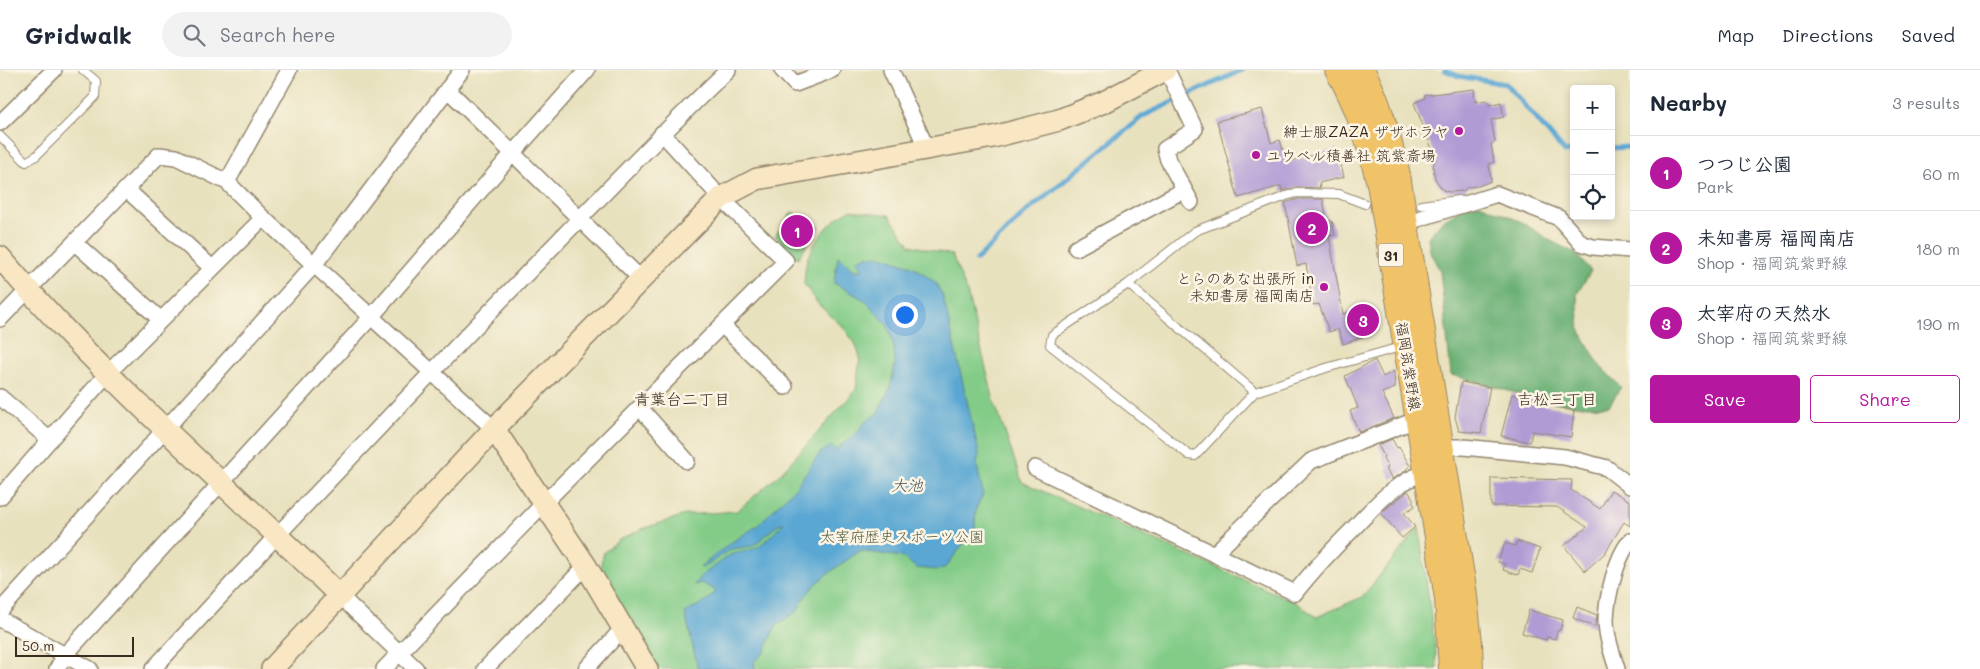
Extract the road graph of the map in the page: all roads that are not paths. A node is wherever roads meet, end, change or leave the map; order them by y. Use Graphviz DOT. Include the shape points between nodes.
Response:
graph roads {
  1 [pos="54,70"];
  2 [pos="82,70"];
  3 [pos="289,70"];
  4 [pos="462,70"];
  5 [pos="587,70"];
  6 [pos="728,70"];
  7 [pos="782,70"];
  8 [pos="832,70"];
  9 [pos="890,70"];
  10 [pos="1337,70"];
  11 [pos="1362,70"];
  12 [pos="1154,72"];
  13 [pos="447,90"];
  14 [pos="0,123"];
  15 [pos="662,133"];
  16 [pos="0,136"];
  17 [pos="927,149"];
  18 [pos="512,153"];
  19 [pos="227,182"];
  20 [pos="126,189"];
  21 [pos="1497,194"];
  22 [pos="721,198"];
  23 [pos="1365,204"];
  24 [pos="1421,205"];
  25 [pos="263,218"];
  26 [pos="580,218"];
  27 [pos="1405,223"];
  28 [pos="75,243"];
  29 [pos="1076,248"];
  30 [pos="1630,250"];
  31 [pos="0,257"];
  32 [pos="314,265"];
  33 [pos="212,268"];
  34 [pos="641,279"];
  35 [pos="1128,284"];
  36 [pos="28,290"];
  37 [pos="371,317"];
  38 [pos="0,319"];
  39 [pos="161,320"];
  40 [pos="722,325"];
  41 [pos="1406,346"];
  42 [pos="431,372"];
  43 [pos="107,374"];
  44 [pos="784,387"];
  45 [pos="1255,392"];
  46 [pos="0,397"];
  47 [pos="640,408"];
  48 [pos="1418,419"];
  49 [pos="165,429"];
  50 [pos="494,429"];
  51 [pos="50,440"];
  52 [pos="1432,447"];
  53 [pos="687,461"];
  54 [pos="1035,468"];
  55 [pos="1428,472"];
  56 [pos="222,482"];
  57 [pos="1630,486"];
  58 [pos="0,497"];
  59 [pos="545,502"];
  60 [pos="277,534"];
  61 [pos="1630,541"];
  62 [pos="1214,554"];
  63 [pos="586,566"];
  64 [pos="340,596"];
  65 [pos="0,611"];
  66 [pos="0,618"];
  67 [pos="624,627"];
  68 [pos="400,653"];
  69 [pos="65,655"];
  70 [pos="57,669"];
  71 [pos="90,669"];
  72 [pos="153,669"];
  73 [pos="272,669"];
  74 [pos="384,669"];
  75 [pos="416,669"];
  76 [pos="485,669"];
  77 [pos="586,669"];
  78 [pos="647,669"];
  79 [pos="1451,669"];
  80 [pos="1470,669"];
  81 [pos="1617,669"];
  1 -- 14 [label="street"];
  2 -- 16 [label="lane" via="96,81 95,97 36,156 26,162"];
  3 -- 19 [label="street"];
  4 -- 13 [label="street"];
  5 -- 18 [label="street"];
  6 -- 15 [label="street"];
  7 -- 8 [label="street" via="795,84"];
  9 -- 17 [label="street"];
  10 -- 41 [label="main road, 福岡筑紫野線 / 31" via="1366,135 1379,183"];
  11 -- 27 [label="main road, 福岡筑紫野線 / 31" via="1388,136"];
  12 -- 17 [label="street" via="1104,102 1059,120"];
  12 -- 29 [label="street" via="1195,129 1165,149 1188,196"];
  13 -- 18 [label="street"];
  13 -- 32 [label="street"];
  15 -- 22 [label="street"];
  15 -- 26 [label="street"];
  17 -- 22 [label="street" via="757,179"];
  18 -- 26 [label="street"];
  18 -- 37 [label="street"];
  19 -- 20 [label="street" via="176,157 159,155"];
  19 -- 25 [label="street"];
  20 -- 28 [label="street"];
  20 -- 33 [label="street"];
  21 -- 24 [label="lane"];
  21 -- 27 [label="street"];
  21 -- 30 [label="street" via="1559,218 1581,243"];
  22 -- 34 [label="street"];
  22 -- 40 [label="street" via="786,262"];
  23 -- 35 [label="lane" via="1339,194 1286,196 1195,231"];
  25 -- 32 [label="street"];
  25 -- 33 [label="street"];
  26 -- 34 [label="street"];
  26 -- 42 [label="street"];
  27 -- 52 [label="main road, 福岡筑紫野線 / 31"];
  28 -- 36 [label="street"];
  28 -- 39 [label="street"];
  31 -- 36 [label="street"];
  32 -- 37 [label="street"];
  32 -- 49 [label="street"];
  33 -- 39 [label="street"];
  34 -- 50 [label="street"];
  35 -- 45 [label="lane"];
  35 -- 45 [label="lane" via="1052,335 1050,345 1189,455 1195,456"];
  36 -- 38 [label="street"];
  36 -- 43 [label="street"];
  37 -- 42 [label="street"];
  37 -- 56 [label="street"];
  39 -- 43 [label="street"];
  40 -- 44 [label="street"];
  40 -- 47 [label="street"];
  41 -- 45 [label="lane"];
  41 -- 48 [label="main road, 福岡筑紫野線 / 31"];
  42 -- 50 [label="street"];
  42 -- 60 [label="street"];
  43 -- 49 [label="street"];
  43 -- 51 [label="street"];
  46 -- 51 [label="street"];
  47 -- 53 [label="street"];
  47 -- 59 [label="street"];
  48 -- 52 [label="main road, 福岡筑紫野線 / 31"];
  48 -- 62 [label="street" via="1311,461"];
  49 -- 56 [label="street"];
  49 -- 65 [label="street"];
  50 -- 59 [label="street"];
  50 -- 64 [label="street"];
  51 -- 58 [label="street"];
  52 -- 55 [label="main road, 福岡筑紫野線 / 31"];
  52 -- 57 [label="street" via="1565,457 1607,468"];
  52 -- 80 [label="main road, 福岡筑紫野線 / 31" via="1464,588"];
  54 -- 62 [label="street"];
  55 -- 62 [label="street" via="1418,474 1390,491 1319,563 1295,593"];
  55 -- 79 [label="main road, 福岡筑紫野線 / 31" via="1447,598"];
  56 -- 60 [label="street"];
  56 -- 69 [label="street"];
  59 -- 63 [label="street"];
  59 -- 68 [label="street"];
  60 -- 64 [label="street"];
  60 -- 72 [label="street"];
  61 -- 81 [label="street" via="1615,568 1606,618 1609,645"];
  63 -- 67 [label="street"];
  63 -- 76 [label="street"];
  64 -- 68 [label="street"];
  64 -- 73 [label="street"];
  66 -- 69 [label="street"];
  67 -- 77 [label="street"];
  67 -- 78 [label="street"];
  68 -- 74 [label="street"];
  68 -- 75 [label="street"];
  69 -- 70 [label="street"];
  69 -- 71 [label="street"];
}
